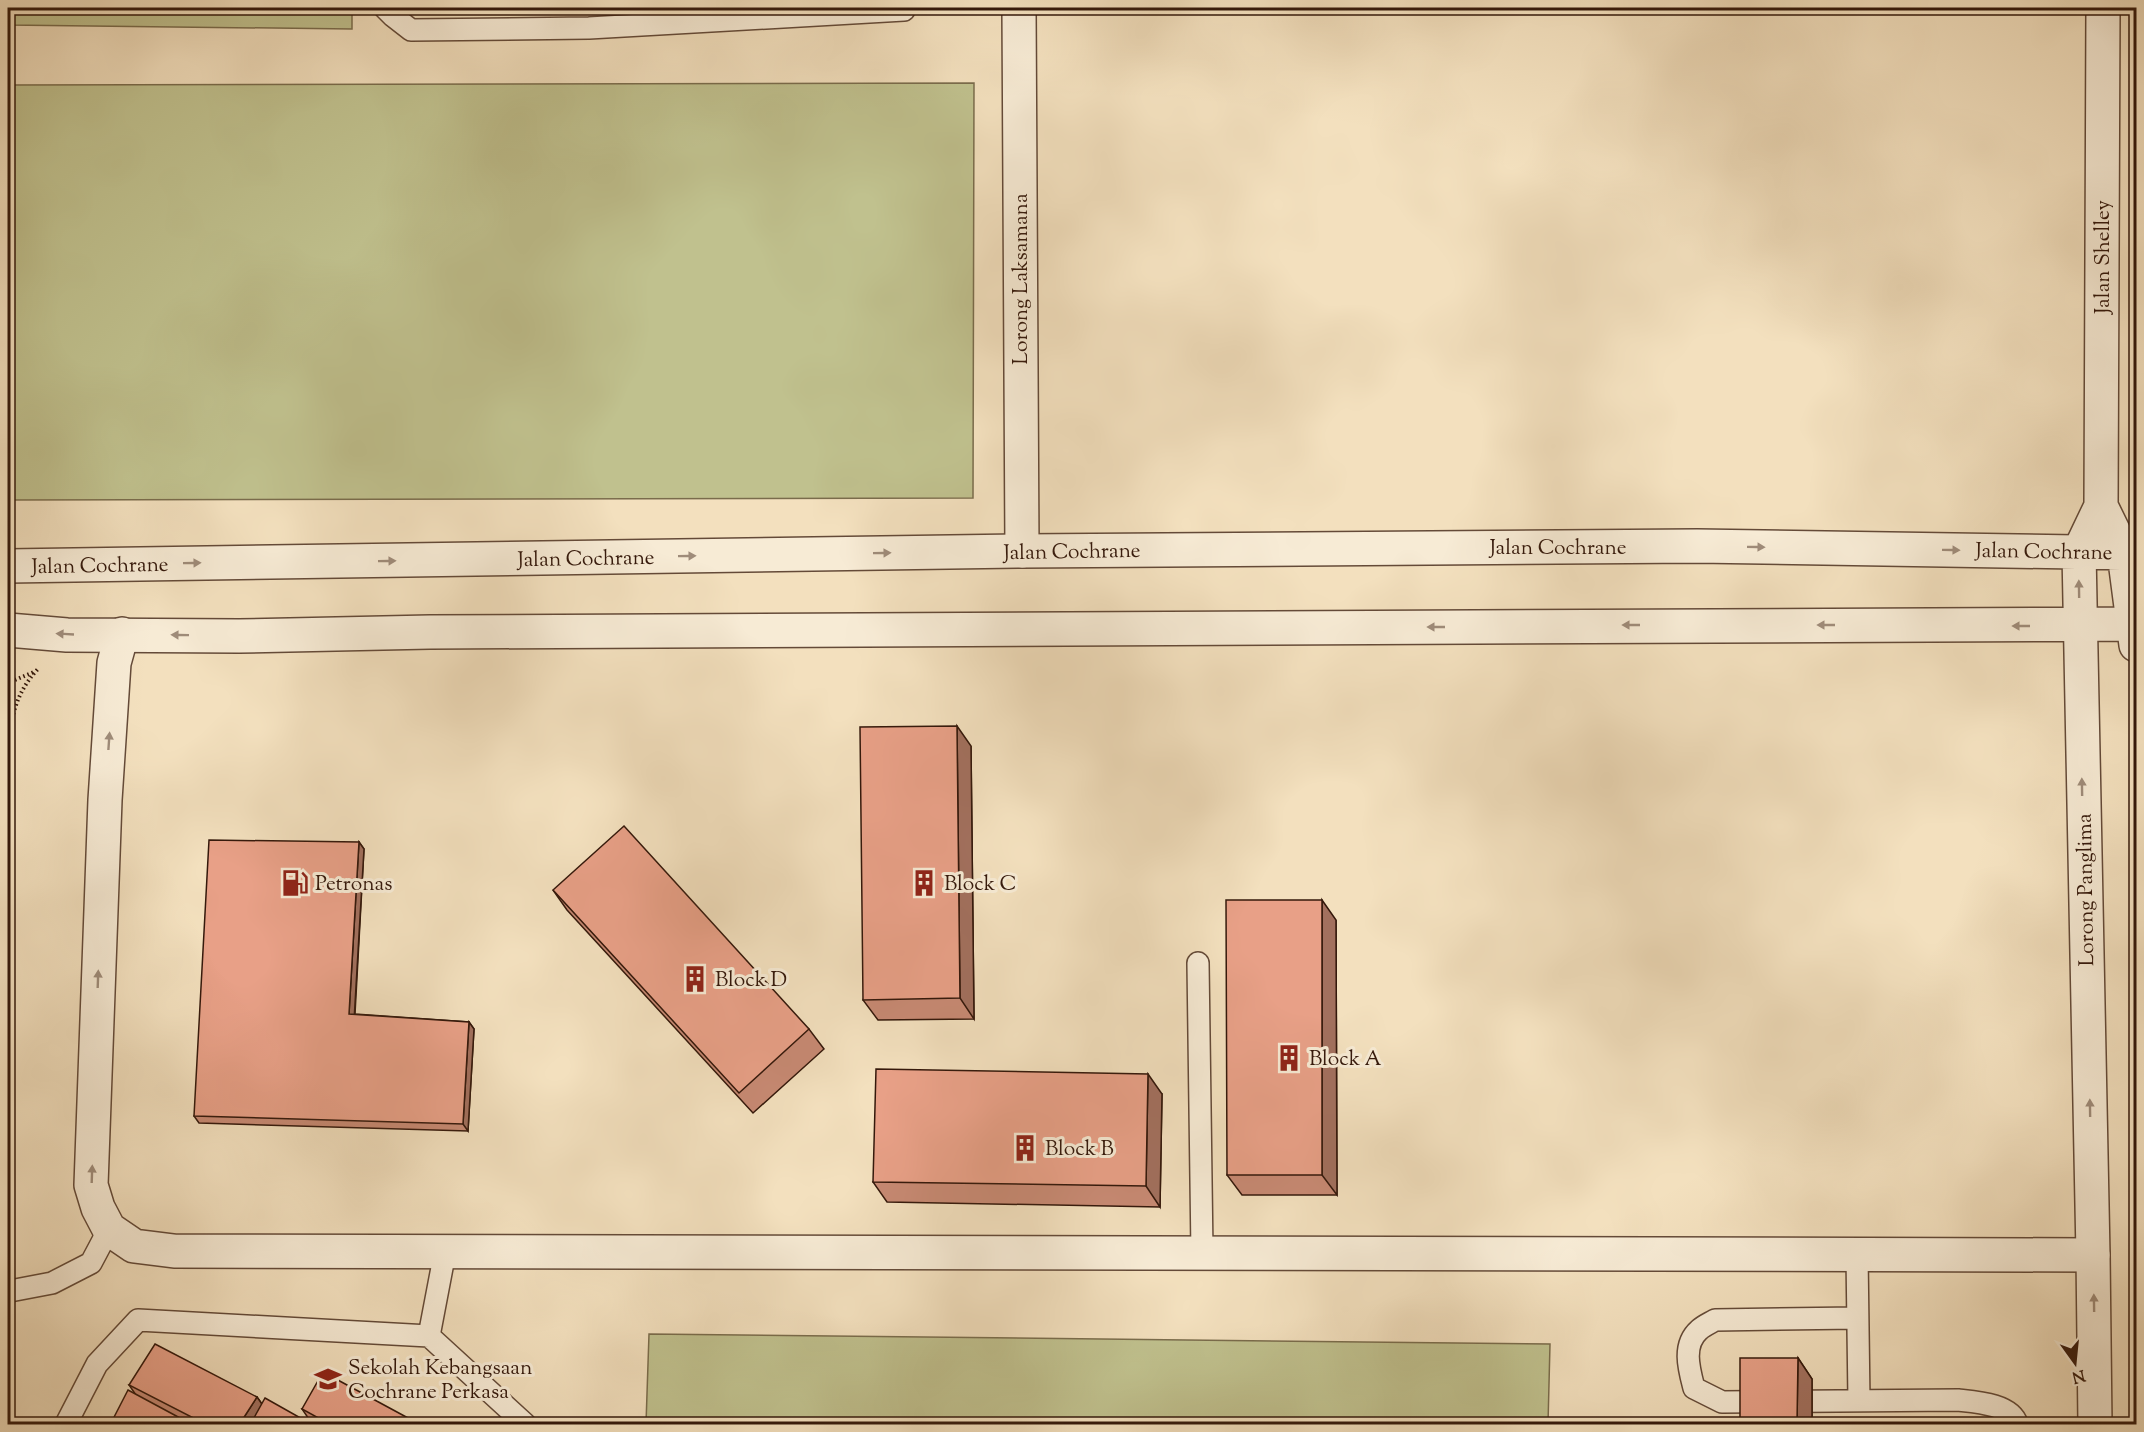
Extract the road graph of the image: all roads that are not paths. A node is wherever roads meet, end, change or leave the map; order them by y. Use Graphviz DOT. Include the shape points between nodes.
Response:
graph roads {
  1 [pos="385,8"];
  2 [pos="904,8"];
  3 [pos="1019,8"];
  4 [pos="2103,8"];
  5 [pos="2101,506"];
  6 [pos="1022,551"];
  7 [pos="2079,552"];
  8 [pos="2130,553"];
  9 [pos="8,566"];
  10 [pos="2079,626"];
  11 [pos="8,630"];
  12 [pos="2136,631"];
  13 [pos="122,633"];
  14 [pos="1197,963"];
  15 [pos="109,1229"];
  16 [pos="445,1252"];
  17 [pos="1202,1252"];
  18 [pos="1857,1255"];
  19 [pos="2093,1255"];
  20 [pos="10,1291"];
  21 [pos="1857,1318"];
  22 [pos="429,1336"];
  23 [pos="1858,1401"];
  24 [pos="66,1425"];
  25 [pos="525,1425"];
  26 [pos="2017,1425"];
  27 [pos="2095,1425"];
  1 -- 2 [label="lane" via="411,30 589,28"];
  3 -- 6 [label="street, Lorong Laksamana"];
  4 -- 5 [label="street, Jalan Shelley"];
  5 -- 7 [label="street, Lorong Panglima"];
  5 -- 8 [label="street"];
  6 -- 7 [label="street, Jalan Cochrane, one-way" via="1697,546"];
  9 -- 6 [label="street, Jalan Cochrane, one-way"];
  7 -- 8 [label="street, Jalan Cochrane"];
  10 -- 7 [label="street, Lorong Panglima, one-way"];
  8 -- 12 [label="street"];
  10 -- 12 [label="street"];
  10 -- 13 [label="street, one-way" via="1694,625 238,636"];
  19 -- 10 [label="street, Lorong Panglima, one-way"];
  13 -- 11 [label="street, one-way"];
  15 -- 13 [label="street, one-way" via="91,1185 105,800 114,663"];
  14 -- 17 [label="lane"];
  15 -- 16 [label="street" via="134,1246 174,1251"];
  15 -- 20 [label="lane" via="92,1263 52,1283"];
  16 -- 17 [label="street"];
  16 -- 22 [label="lane"];
  17 -- 18 [label="street"];
  18 -- 19 [label="street"];
  18 -- 21 [label="lane"];
  27 -- 19 [label="street, Lorong Panglima, one-way"];
  21 -- 23 [label="lane"];
  21 -- 23 [label="lane" via="1716,1320 1698,1330 1688,1347 1688,1366 1694,1388 1722,1402"];
  22 -- 24 [label="lane" via="138,1320 97,1364"];
  22 -- 25 [label="lane"];
  23 -- 26 [label="lane" via="1983,1403 2002,1410"];
}
